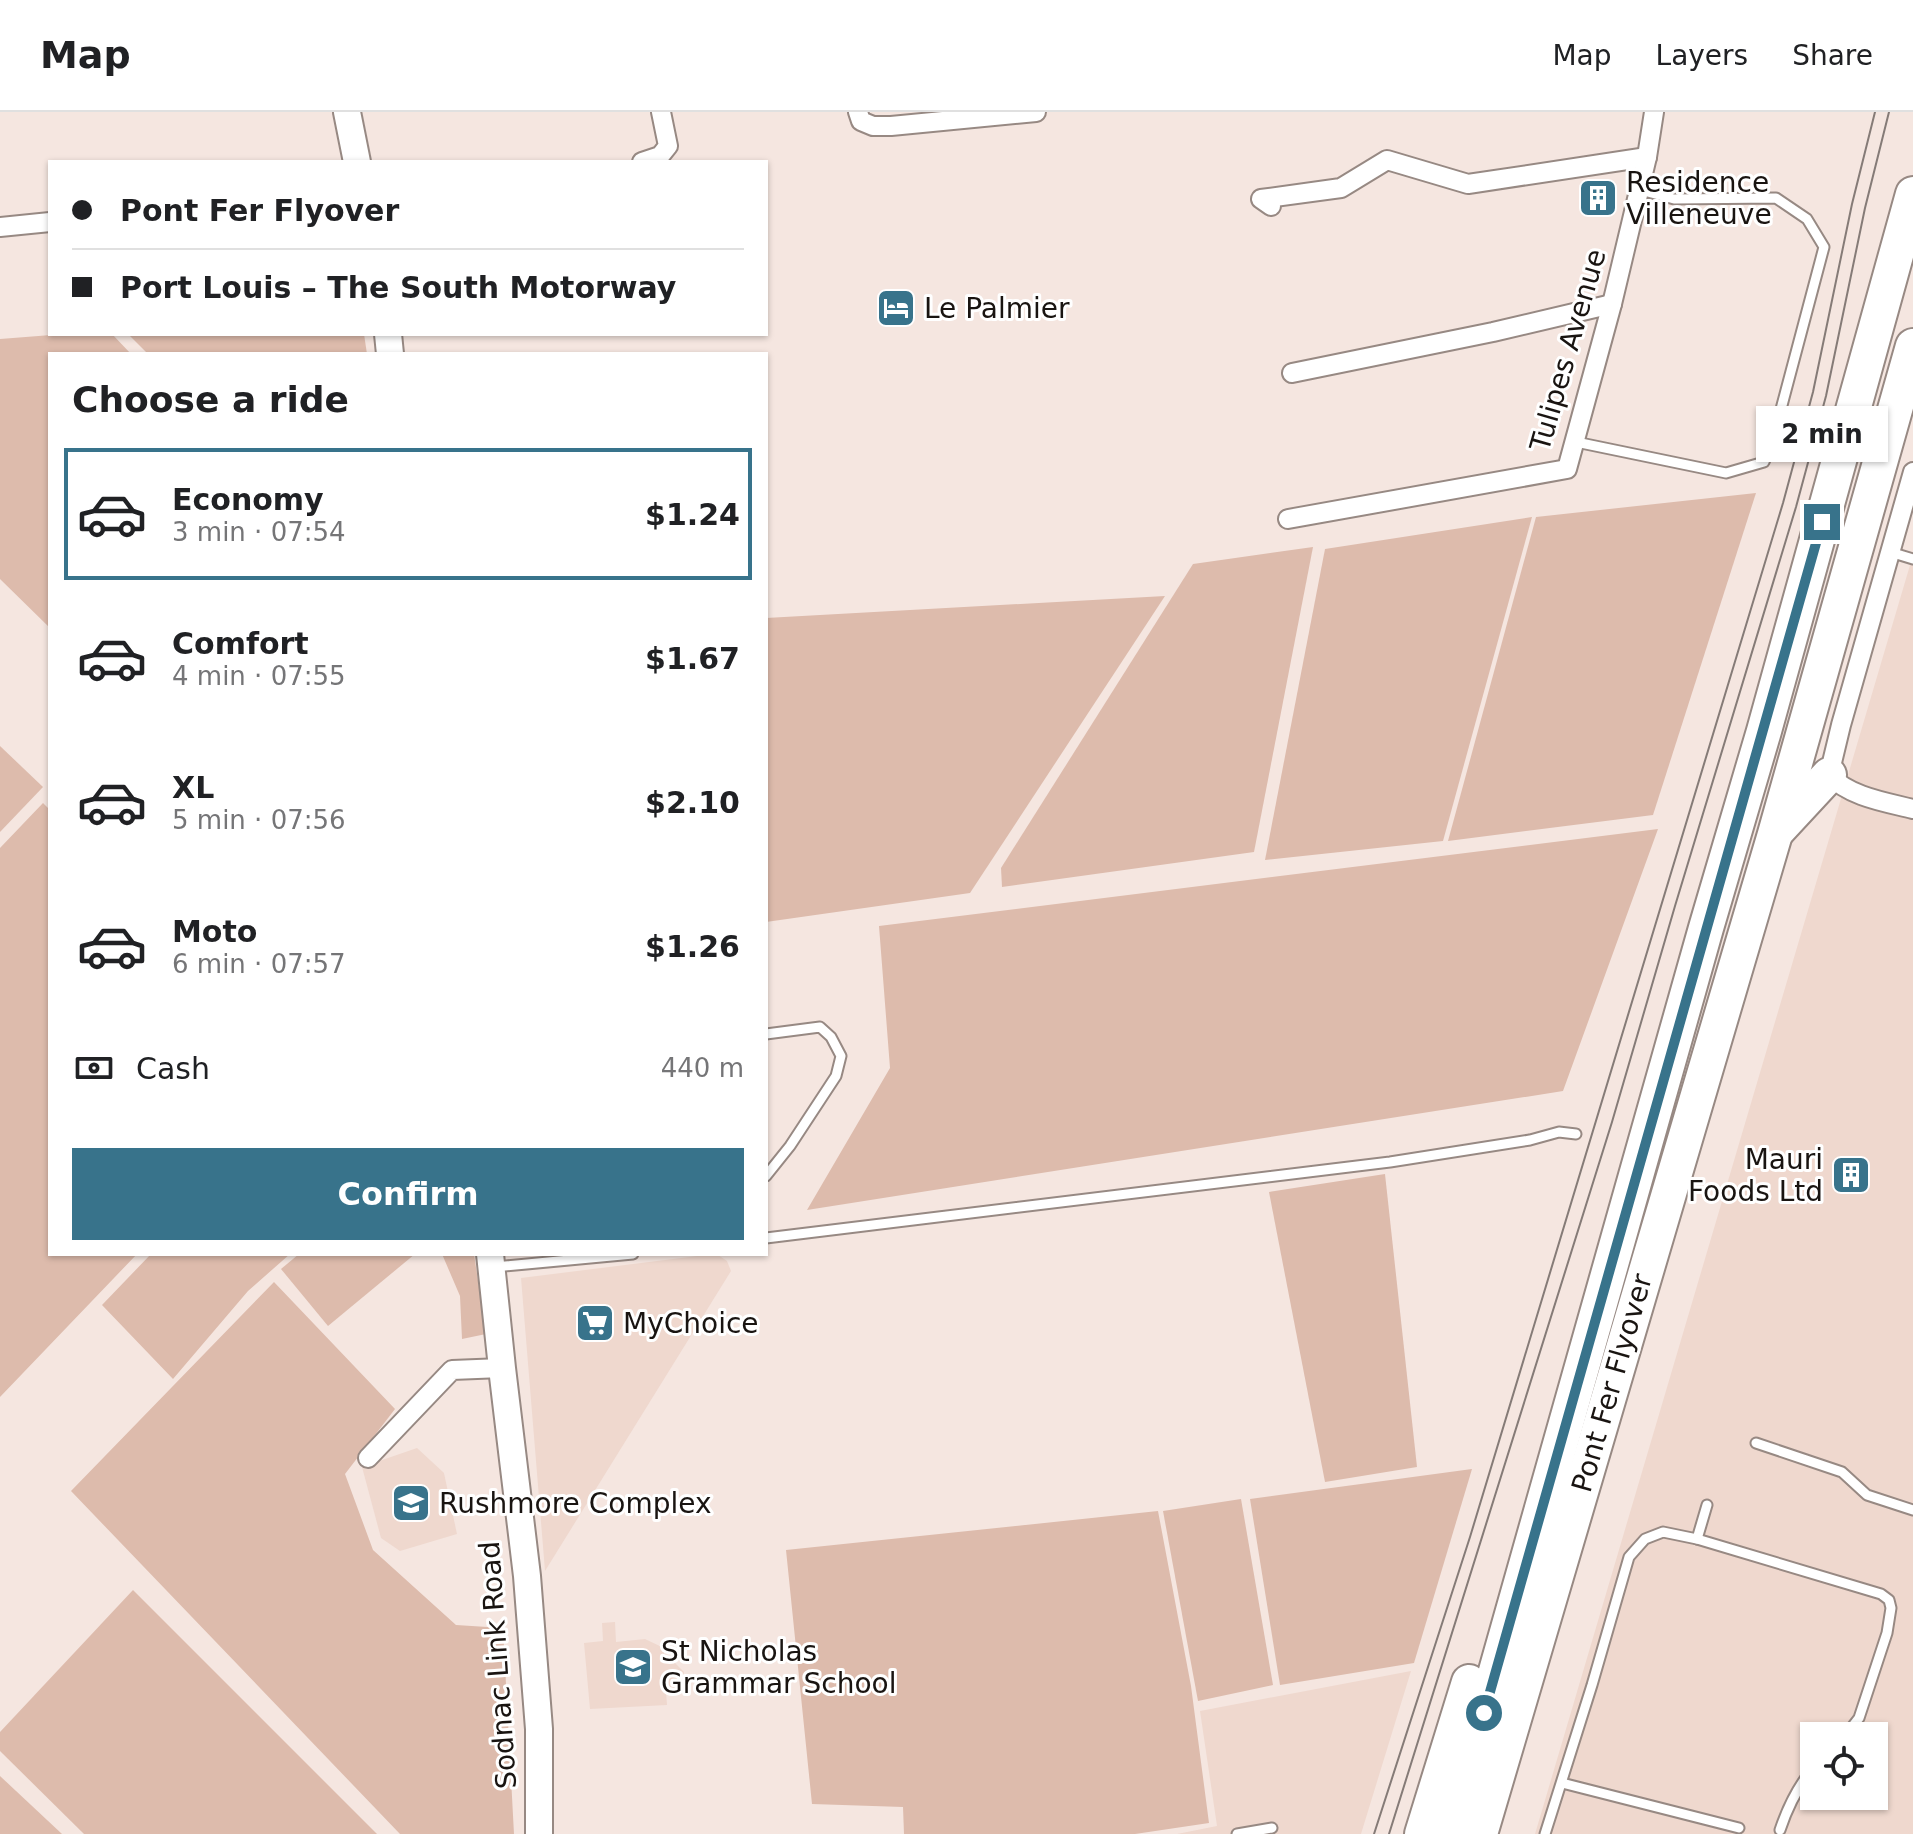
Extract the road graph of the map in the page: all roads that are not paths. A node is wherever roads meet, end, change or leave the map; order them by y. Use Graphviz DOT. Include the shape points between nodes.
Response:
graph roads {
  1 [pos="347,112"];
  2 [pos="661,112"];
  3 [pos="858,112"];
  4 [pos="1036,112"];
  5 [pos="1654,112"];
  6 [pos="1647,157"];
  7 [pos="357,160"];
  8 [pos="648,160"];
  9 [pos="1640,190"];
  10 [pos="1913,194"];
  11 [pos="1271,206"];
  12 [pos="48,222"];
  13 [pos="0,227"];
  14 [pos="1612,304"];
  15 [pos="1913,346"];
  16 [pos="1292,373"];
  17 [pos="1576,442"];
  18 [pos="1913,472"];
  19 [pos="1288,519"];
  20 [pos="1890,552"];
  21 [pos="1913,559"];
  22 [pos="1829,775"];
  23 [pos="1913,809"];
  24 [pos="1775,834"];
  25 [pos="1706,928"];
  26 [pos="1745,932"];
  27 [pos="768,1034"];
  28 [pos="1576,1134"];
  29 [pos="768,1174"];
  30 [pos="768,1238"];
  31 [pos="592,1256"];
  32 [pos="491,1261"];
  33 [pos="502,1368"];
  34 [pos="1756,1443"];
  35 [pos="368,1458"];
  36 [pos="1707,1505"];
  37 [pos="1913,1510"];
  38 [pos="1697,1539"];
  39 [pos="1856,1722"];
  40 [pos="1562,1783"];
  41 [pos="1800,1785"];
  42 [pos="1272,1828"];
  43 [pos="1739,1828"];
  44 [pos="1780,1830"];
  45 [pos="539,1834"];
  46 [pos="1237,1834"];
  47 [pos="1422,1834"];
  48 [pos="1450,1834"];
  49 [pos="1480,1834"];
  50 [pos="1504,1834"];
  51 [pos="1545,1834"];
  1 -- 7 [label="main road"];
  2 -- 8 [label="street" via="668,146"];
  3 -- 4 [label="street" via="861,121 873,126"];
  5 -- 6 [label="street, Tulipes Avenue"];
  6 -- 9 [label="street, Tulipes Avenue"];
  6 -- 11 [label="street" via="1468,184 1387,160 1341,188 1261,199"];
  9 -- 14 [label="street, Tulipes Avenue"];
  9 -- 17 [label="lane" via="1674,199 1776,198 1807,219 1824,247 1764,462 1726,473"];
  10 -- 25 [label="highway"];
  12 -- 13 [label="street"];
  14 -- 16 [label="street"];
  14 -- 17 [label="street, Tulipes Avenue"];
  15 -- 24 [label="highway"];
  17 -- 19 [label="street, Tulipes Avenue" via="1567,469"];
  18 -- 20 [label="street"];
  20 -- 21 [label="lane"];
  20 -- 22 [label="street"];
  22 -- 23 [label="street" via="1867,797"];
  22 -- 24 [label="highway"];
  24 -- 26 [label="highway"];
  25 -- 47 [label="highway" via="1618,1184 1587,1301"];
  25 -- 48 [label="highway, Pont Fer Flyover"];
  26 -- 49 [label="highway, Pont Fer Flyover"];
  26 -- 50 [label="highway" via="1677,1228"];
  27 -- 29 [label="lane" via="820,1027 841,1056 836,1076"];
  28 -- 30 [label="lane" via="1559,1132 1390,1162"];
  31 -- 32 [label="lane"];
  32 -- 33 [label="main road, Sodnac Link Road"];
  33 -- 35 [label="street" via="452,1370"];
  33 -- 45 [label="main road, Sodnac Link Road" via="527,1576 539,1729"];
  34 -- 37 [label="lane" via="1842,1472 1867,1495"];
  36 -- 38 [label="lane"];
  38 -- 39 [label="lane" via="1889,1600 1887,1633"];
  38 -- 40 [label="lane" via="1663,1532 1645,1539 1629,1557"];
  40 -- 43 [label="lane"];
  40 -- 51 [label="lane"];
  41 -- 44 [label="lane"];
  42 -- 46 [label="lane"];
}
